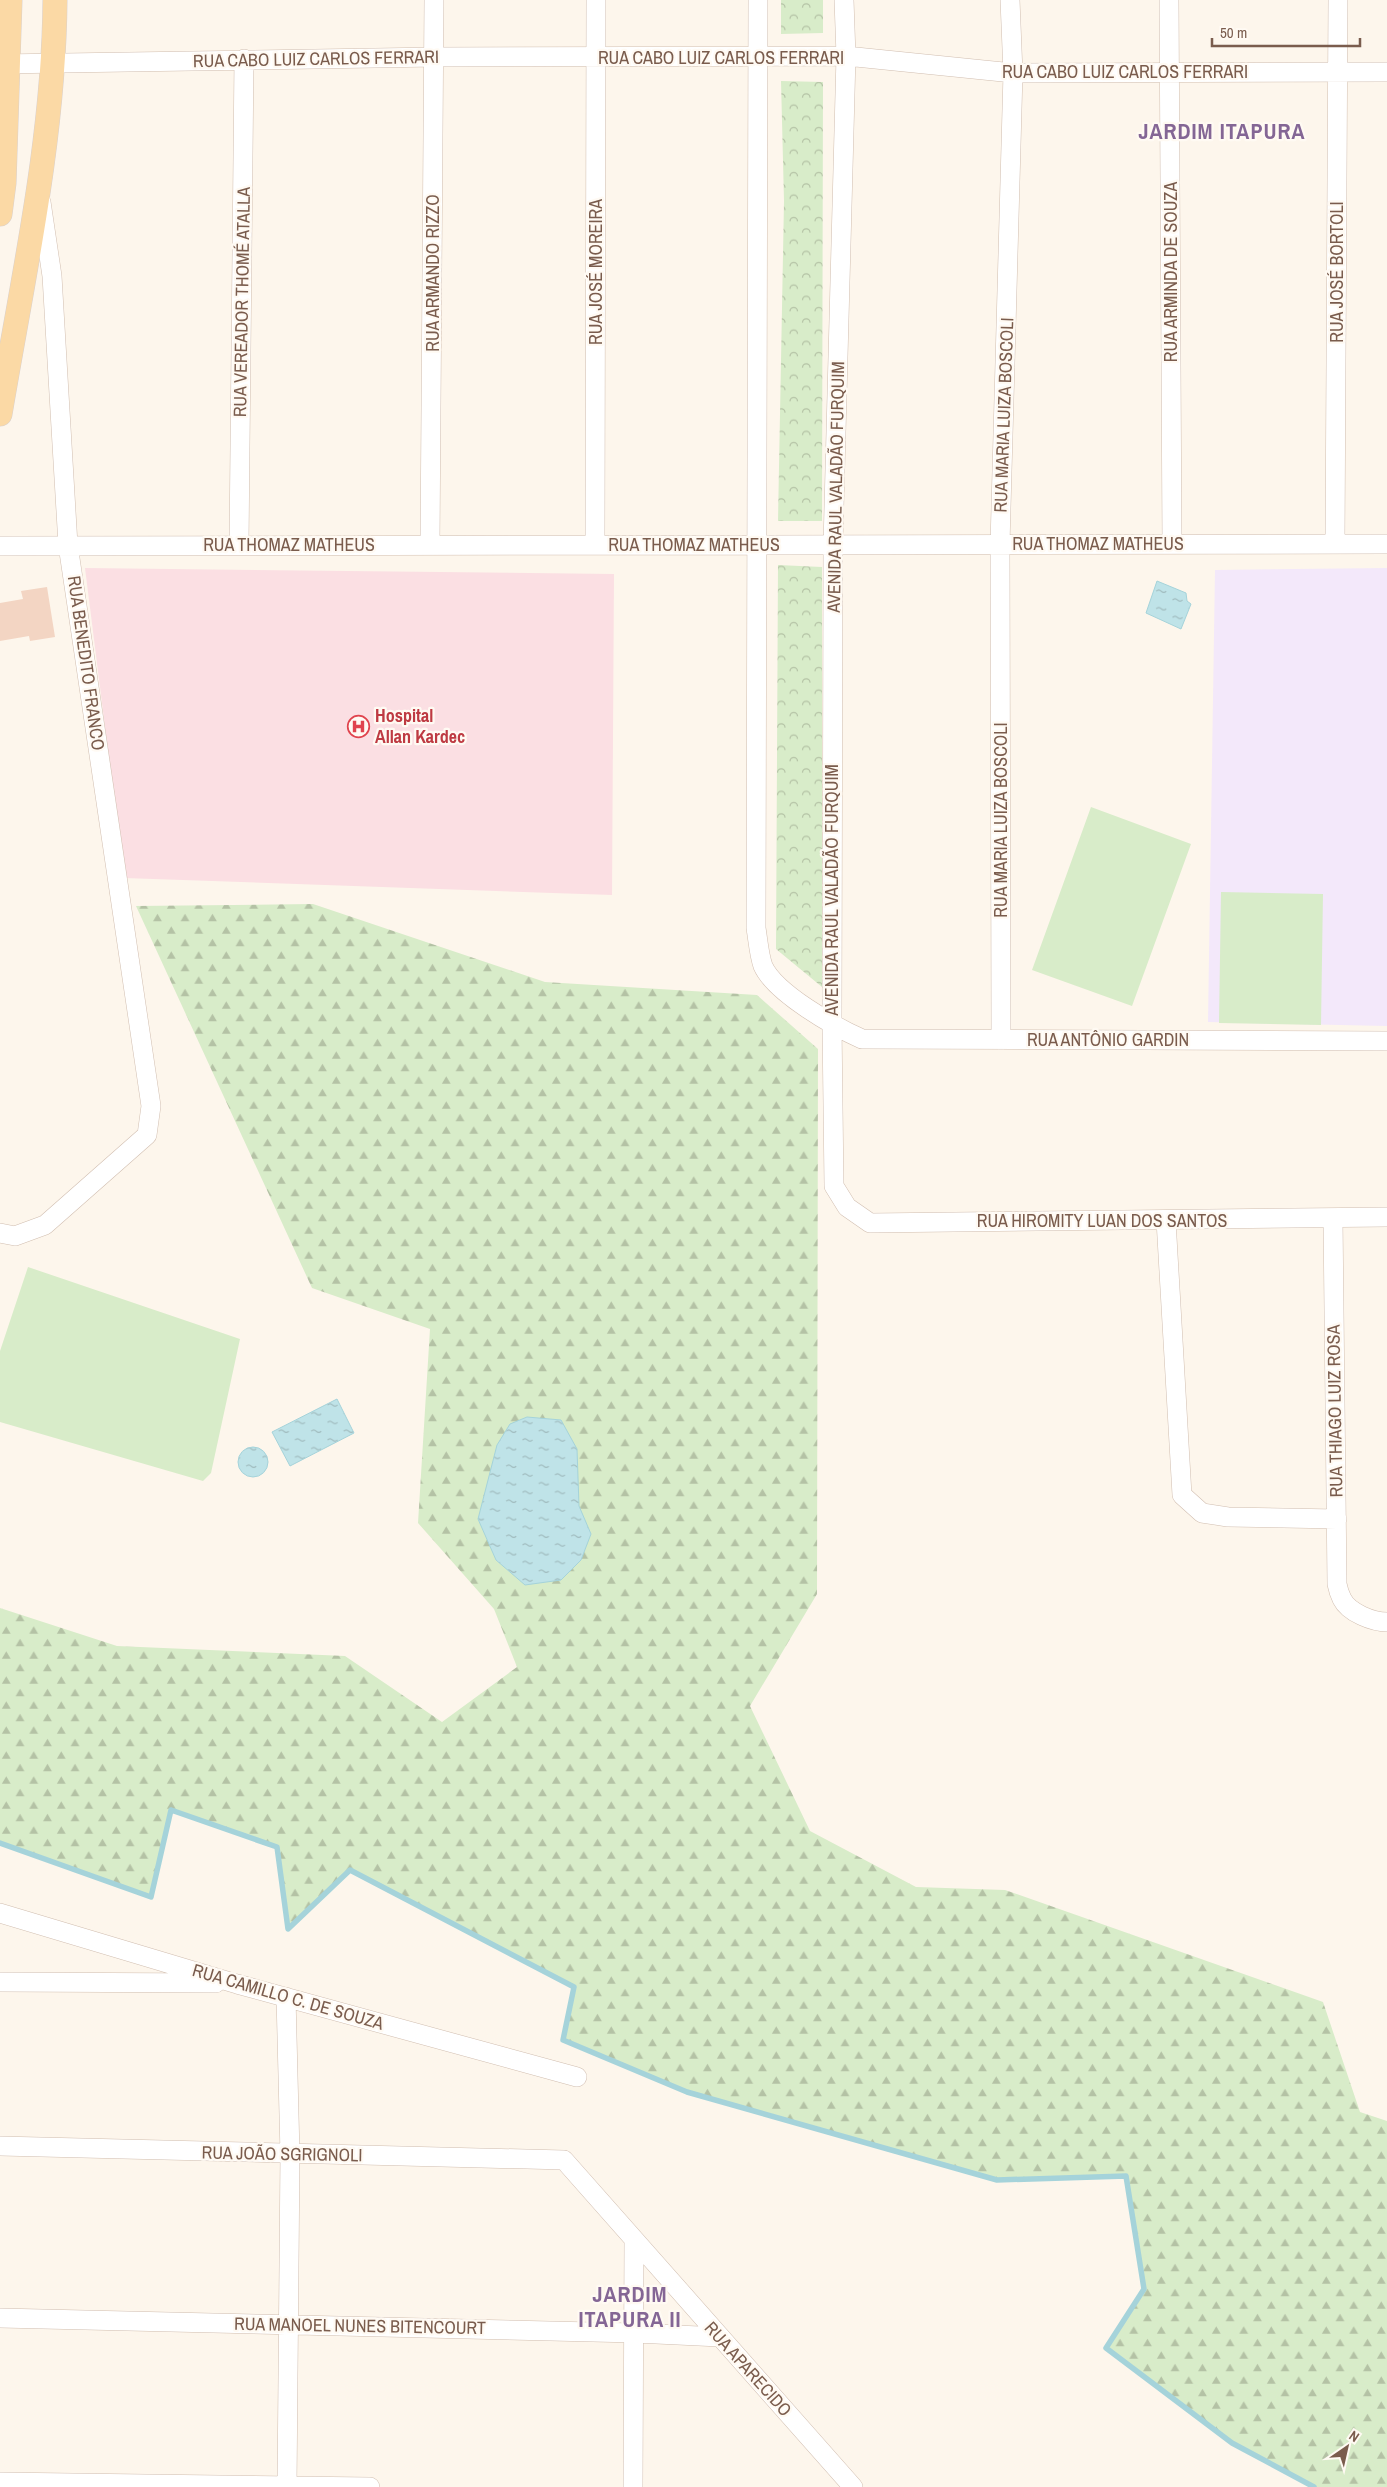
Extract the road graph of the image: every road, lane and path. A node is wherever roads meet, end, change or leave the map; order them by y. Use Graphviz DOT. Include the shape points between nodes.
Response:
graph roads {
  1 [pos="10,0"];
  2 [pos="55,0"];
  3 [pos="434,0"];
  4 [pos="596,0"];
  5 [pos="758,0"];
  6 [pos="844,0"];
  7 [pos="1010,0"];
  8 [pos="1169,0"];
  9 [pos="1338,0"];
  10 [pos="846,56"];
  11 [pos="434,57"];
  12 [pos="596,58"];
  13 [pos="757,58"];
  14 [pos="244,59"];
  15 [pos="54,62"];
  16 [pos="3,64"];
  17 [pos="1387,72"];
  18 [pos="1013,73"];
  19 [pos="1170,73"];
  20 [pos="1339,73"];
  21 [pos="4,184"];
  22 [pos="39,189"];
  23 [pos="0,214"];
  24 [pos="0,414"];
  25 [pos="1000,544"];
  26 [pos="1172,544"];
  27 [pos="1335,544"];
  28 [pos="1387,544"];
  29 [pos="240,545"];
  30 [pos="430,545"];
  31 [pos="595,545"];
  32 [pos="757,545"];
  33 [pos="833,545"];
  34 [pos="0,546"];
  35 [pos="68,546"];
  36 [pos="832,1026"];
  37 [pos="1001,1040"];
  38 [pos="1387,1041"];
  39 [pos="1387,1217"];
  40 [pos="1334,1219"];
  41 [pos="1166,1220"];
  42 [pos="0,1233"];
  43 [pos="1336,1519"];
  44 [pos="1387,1622"];
  45 [pos="0,1913"];
  46 [pos="0,1982"];
  47 [pos="237,1984"];
  48 [pos="286,1997"];
  49 [pos="577,2077"];
  50 [pos="0,2146"];
  51 [pos="290,2154"];
  52 [pos="564,2160"];
  53 [pos="634,2240"];
  54 [pos="0,2318"];
  55 [pos="288,2324"];
  56 [pos="635,2333"];
  57 [pos="720,2337"];
  58 [pos="0,2482"];
  59 [pos="287,2486"];
  60 [pos="370,2487"];
  61 [pos="633,2487"];
  62 [pos="853,2487"];
  1 -- 16 [label="main road"];
  2 -- 15 [label="main road"];
  3 -- 11 [label="street, RUA ARMANDO RIZZO"];
  4 -- 12 [label="street, RUA JOSÉ MOREIRA"];
  5 -- 13 [label="street, AVENIDA RAUL VALADÃO FURQUIM"];
  6 -- 10 [label="street, AVENIDA RAUL VALADÃO FURQUIM"];
  7 -- 18 [label="street, RUA MARIA LUIZA BOSCOLI"];
  8 -- 19 [label="street, RUA ARMINDA DE SOUZA"];
  9 -- 20 [label="street, RUA JOSÉ BORTOLI"];
  10 -- 13 [label="street, RUA CABO LUIZ CARLOS FERRARI"];
  10 -- 18 [label="street, RUA CABO LUIZ CARLOS FERRARI"];
  10 -- 33 [label="street, AVENIDA RAUL VALADÃO FURQUIM"];
  11 -- 12 [label="street, RUA CABO LUIZ CARLOS FERRARI"];
  11 -- 14 [label="street, RUA CABO LUIZ CARLOS FERRARI"];
  11 -- 30 [label="street, RUA ARMANDO RIZZO"];
  12 -- 13 [label="street, RUA CABO LUIZ CARLOS FERRARI"];
  12 -- 31 [label="street, RUA JOSÉ MOREIRA"];
  13 -- 32 [label="street, AVENIDA RAUL VALADÃO FURQUIM"];
  14 -- 15 [label="street, RUA CABO LUIZ CARLOS FERRARI"];
  14 -- 29 [label="street, RUA VEREADOR THOMÉ ATALLA"];
  15 -- 16 [label="street, RUA CABO LUIZ CARLOS FERRARI"];
  15 -- 22 [label="main road"];
  16 -- 21 [label="main road"];
  17 -- 20 [label="street, RUA CABO LUIZ CARLOS FERRARI"];
  18 -- 19 [label="street, RUA CABO LUIZ CARLOS FERRARI"];
  18 -- 25 [label="street, RUA MARIA LUIZA BOSCOLI"];
  19 -- 20 [label="street, RUA CABO LUIZ CARLOS FERRARI"];
  19 -- 26 [label="street, RUA ARMINDA DE SOUZA"];
  20 -- 27 [label="street, RUA JOSÉ BORTOLI"];
  21 -- 22 [label="main road"];
  21 -- 23 [label="main road"];
  22 -- 24 [label="main road"];
  22 -- 35 [label="street, RUA BENEDITO FRANCO" via="52,276"];
  25 -- 26 [label="street, RUA THOMAZ MATHEUS"];
  25 -- 33 [label="street, RUA THOMAZ MATHEUS"];
  25 -- 37 [label="street, RUA MARIA LUIZA BOSCOLI"];
  26 -- 27 [label="street, RUA THOMAZ MATHEUS"];
  27 -- 28 [label="street, RUA THOMAZ MATHEUS"];
  29 -- 30 [label="street, RUA THOMAZ MATHEUS"];
  29 -- 35 [label="street, RUA THOMAZ MATHEUS"];
  30 -- 31 [label="street, RUA THOMAZ MATHEUS"];
  31 -- 32 [label="street, RUA THOMAZ MATHEUS"];
  32 -- 33 [label="street, RUA THOMAZ MATHEUS"];
  32 -- 36 [label="street, AVENIDA RAUL VALADÃO FURQUIM" via="756,928 763,966 778,985"];
  33 -- 36 [label="street, AVENIDA RAUL VALADÃO FURQUIM"];
  34 -- 35 [label="street, RUA THOMAZ MATHEUS"];
  35 -- 42 [label="street, RUA BENEDITO FRANCO" via="151,1106 147,1135 45,1225 15,1236"];
  36 -- 37 [label="street, RUA ANTÔNIO GARDIN" via="862,1039"];
  36 -- 41 [label="street, RUA HIROMITY LUAN DOS SANTOS" via="834,1186 848,1207 870,1223"];
  37 -- 38 [label="street, RUA ANTÔNIO GARDIN"];
  39 -- 40 [label="street, RUA HIROMITY LUAN DOS SANTOS"];
  40 -- 41 [label="street, RUA HIROMITY LUAN DOS SANTOS"];
  40 -- 43 [label="street, RUA THIAGO LUIZ ROSA"];
  41 -- 43 [label="street" via="1182,1495 1202,1513"];
  43 -- 44 [label="street, RUA THIAGO LUIZ ROSA" via="1337,1584 1343,1602 1360,1615 1376,1622"];
  45 -- 47 [label="street, RUA CAMILLO C. DE SOUZA"];
  46 -- 47 [label="street"];
  47 -- 48 [label="street, RUA CAMILLO C. DE SOUZA"];
  48 -- 49 [label="street, RUA CAMILLO C. DE SOUZA"];
  48 -- 51 [label="street"];
  50 -- 51 [label="street, RUA JOÃO SGRIGNOLI"];
  51 -- 52 [label="street, RUA JOÃO SGRIGNOLI"];
  51 -- 55 [label="street"];
  52 -- 53 [label="street, RUA APARECIDO"];
  53 -- 56 [label="street"];
  53 -- 57 [label="street, RUA APARECIDO"];
  54 -- 55 [label="street, RUA MANOEL NUNES BITENCOURT"];
  55 -- 56 [label="street, RUA MANOEL NUNES BITENCOURT"];
  55 -- 59 [label="street"];
  56 -- 57 [label="street, RUA MANOEL NUNES BITENCOURT"];
  56 -- 61 [label="street"];
  57 -- 62 [label="street, RUA APARECIDO"];
  58 -- 59 [label="street"];
  59 -- 60 [label="street"];
}
